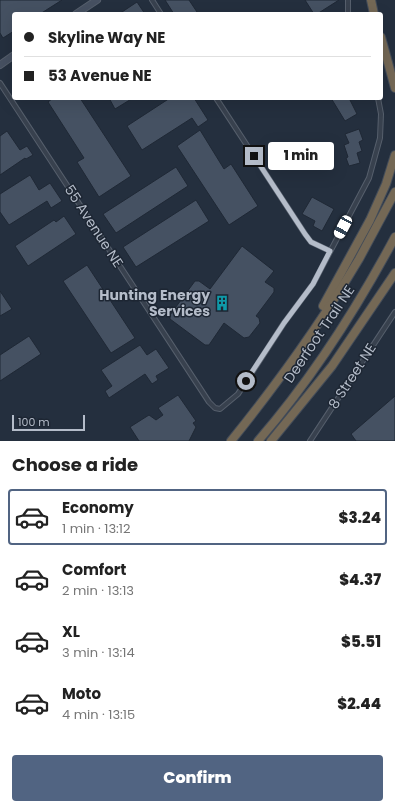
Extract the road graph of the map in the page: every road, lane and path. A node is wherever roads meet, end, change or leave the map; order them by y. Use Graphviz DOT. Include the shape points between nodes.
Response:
graph roads {
  1 [pos="97,0"];
  2 [pos="152,0"];
  3 [pos="348,0"];
  4 [pos="371,0"];
  5 [pos="375,0"];
  6 [pos="79,12"];
  7 [pos="161,12"];
  8 [pos="348,12"];
  9 [pos="374,12"];
  10 [pos="375,12"];
  11 [pos="383,44"];
  12 [pos="12,56"];
  13 [pos="0,65"];
  14 [pos="0,83"];
  15 [pos="395,88"];
  16 [pos="217,100"];
  17 [pos="378,100"];
  18 [pos="395,155"];
  19 [pos="395,192"];
  20 [pos="395,237"];
  21 [pos="330,251"];
  22 [pos="395,266"];
  23 [pos="395,273"];
  24 [pos="395,312"];
  25 [pos="314,329"];
  26 [pos="332,366"];
  27 [pos="231,441"];
  28 [pos="258,441"];
  29 [pos="270,441"];
  30 [pos="310,441"];
  1 -- 6 [label="street"];
  2 -- 7 [label="street"];
  3 -- 8 [label="street"];
  4 -- 9 [label="highway"];
  5 -- 10 [label="highway"];
  11 -- 15 [label="highway"];
  12 -- 13 [label="street"];
  14 -- 21 [label="street, 55 Avenue NE" via="215,408 220,409 238,394 313,284"];
  16 -- 21 [label="street" via="305,234 311,242"];
  17 -- 21 [label="street" via="380,128 371,172"];
  18 -- 25 [label="highway" via="386,184 370,220 325,302"];
  19 -- 25 [label="highway, Deerfoot Trail NE" via="359,259"];
  20 -- 28 [label="highway, Deerfoot Trail NE" via="334,339"];
  22 -- 26 [label="highway"];
  23 -- 26 [label="highway"];
  24 -- 30 [label="street, 8 Street NE"];
  25 -- 27 [label="highway, Deerfoot Trail NE"];
  26 -- 29 [label="highway"];
}
